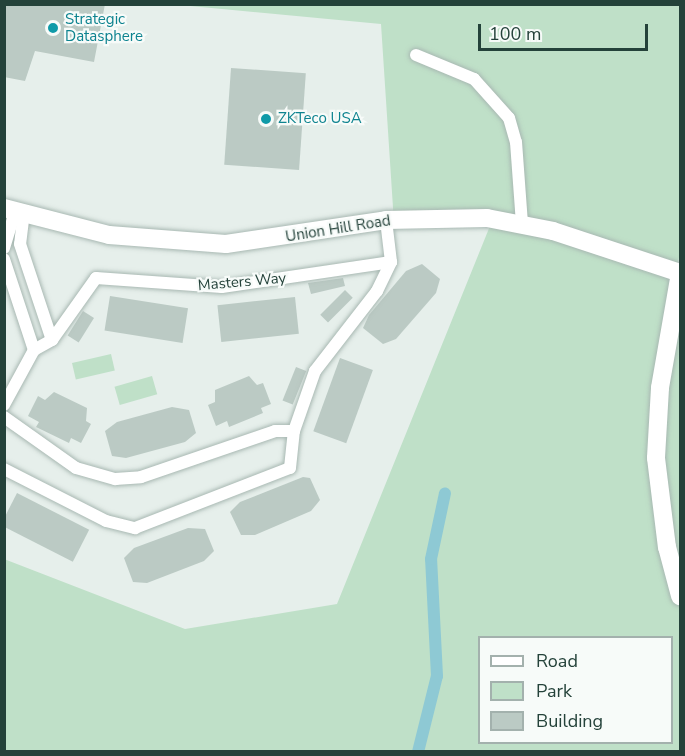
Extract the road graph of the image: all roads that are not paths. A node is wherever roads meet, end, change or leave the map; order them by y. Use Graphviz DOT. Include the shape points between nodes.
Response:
graph roads {
  1 [pos="416,55"];
  2 [pos="12,207"];
  3 [pos="386,220"];
  4 [pos="522,223"];
  5 [pos="20,244"];
  6 [pos="4,250"];
  7 [pos="4,259"];
  8 [pos="392,262"];
  9 [pos="680,273"];
  10 [pos="52,340"];
  11 [pos="34,350"];
  12 [pos="4,405"];
  13 [pos="4,417"];
  14 [pos="294,432"];
  15 [pos="4,469"];
  16 [pos="681,597"];
  1 -- 4 [label="street" via="474,79 509,118"];
  2 -- 3 [label="street, Union Hill Road" via="109,235 216,244 265,242"];
  2 -- 5 [label="street"];
  2 -- 6 [label="street"];
  3 -- 4 [label="street, Union Hill Road" via="462,217"];
  3 -- 8 [label="street"];
  4 -- 9 [label="street, Union Hill Road"];
  5 -- 6 [label="street"];
  5 -- 10 [label="street"];
  7 -- 11 [label="street"];
  8 -- 10 [label="street, Masters Way" via="222,287 96,278"];
  8 -- 14 [label="street" via="377,291 315,371"];
  9 -- 16 [label="street" via="660,388 656,458 667,547"];
  10 -- 11 [label="street, Masters Way"];
  11 -- 12 [label="street"];
  13 -- 14 [label="street" via="76,468 115,479 141,477 274,431"];
  14 -- 15 [label="street" via="290,468 135,528 106,521"];
}
